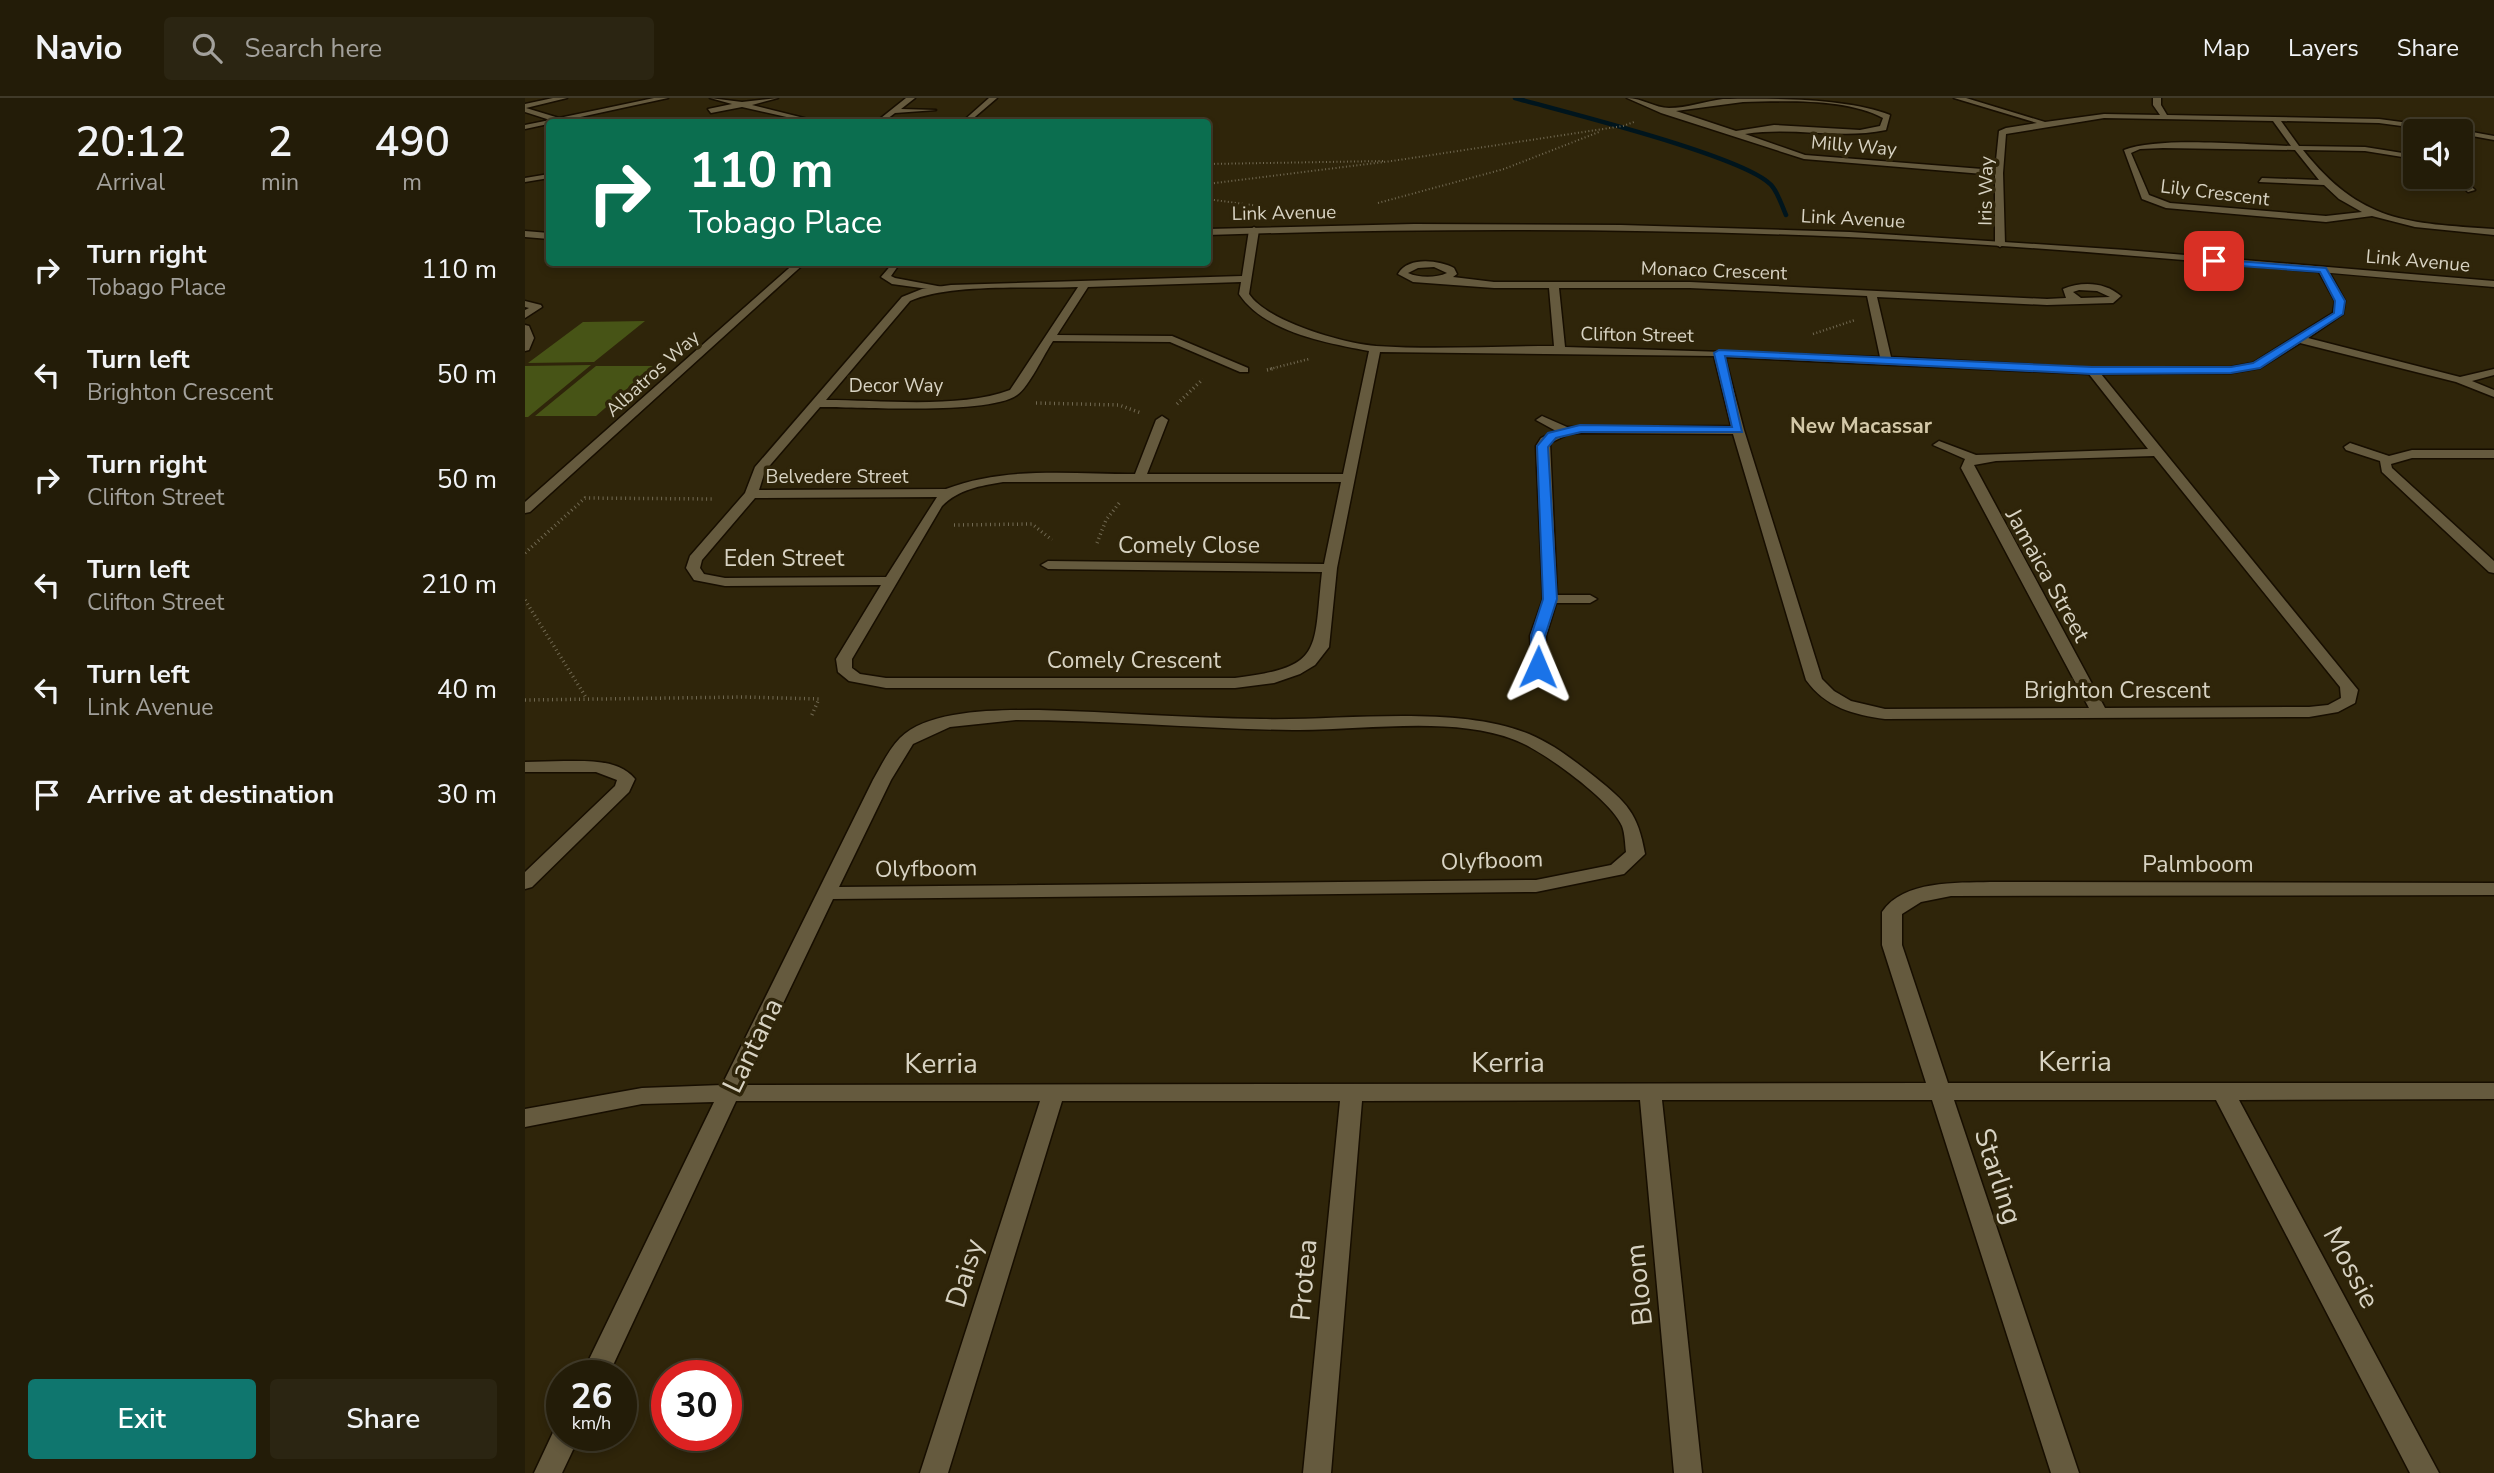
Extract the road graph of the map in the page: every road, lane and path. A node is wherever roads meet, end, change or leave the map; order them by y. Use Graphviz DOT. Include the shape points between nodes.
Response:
graph roads {
  1 [pos="563,98"];
  2 [pos="625,98"];
  3 [pos="664,98"];
  4 [pos="714,98"];
  5 [pos="775,98"];
  6 [pos="911,98"];
  7 [pos="993,98"];
  8 [pos="1631,98"];
  9 [pos="1959,98"];
  10 [pos="1966,98"];
  11 [pos="2157,98"];
  12 [pos="643,102"];
  13 [pos="742,105"];
  14 [pos="525,108"];
  15 [pos="932,110"];
  16 [pos="711,111"];
  17 [pos="894,111"];
  18 [pos="1664,111"];
  19 [pos="822,112"];
  20 [pos="2165,117"];
  21 [pos="798,118"];
  22 [pos="556,119"];
  23 [pos="564,119"];
  24 [pos="793,119"];
  25 [pos="802,119"];
  26 [pos="883,119"];
  27 [pos="968,119"];
  28 [pos="2275,119"];
  29 [pos="2044,122"];
  30 [pos="546,123"];
  31 [pos="2403,123"];
  32 [pos="1623,126"];
  33 [pos="525,127"];
  34 [pos="2494,129"];
  35 [pos="1732,134"];
  36 [pos="2473,135"];
  37 [pos="2480,136"];
  38 [pos="2494,138"];
  39 [pos="2297,148"];
  40 [pos="2403,155"];
  41 [pos="1392,162"];
  42 [pos="1211,164"];
  43 [pos="1999,173"];
  44 [pos="546,177"];
  45 [pos="2262,180"];
  46 [pos="525,183"];
  47 [pos="2327,183"];
  48 [pos="1211,184"];
  49 [pos="1370,205"];
  50 [pos="2376,213"];
  51 [pos="1254,230"];
  52 [pos="1211,232"];
  53 [pos="2494,232"];
  54 [pos="525,234"];
  55 [pos="546,236"];
  56 [pos="2000,244"];
  57 [pos="798,266"];
  58 [pos="893,266"];
  59 [pos="2323,270"];
  60 [pos="1246,279"];
  61 [pos="1441,279"];
  62 [pos="1085,284"];
  63 [pos="2494,284"];
  64 [pos="1554,285"];
  65 [pos="943,288"];
  66 [pos="1872,295"];
  67 [pos="2077,300"];
  68 [pos="525,304"];
  69 [pos="525,315"];
  70 [pos="525,328"];
  71 [pos="1049,338"];
  72 [pos="2299,339"];
  73 [pos="1355,346"];
  74 [pos="525,348"];
  75 [pos="1375,349"];
  76 [pos="1560,350"];
  77 [pos="1719,353"];
  78 [pos="1886,360"];
  79 [pos="1244,370"];
  80 [pos="2092,370"];
  81 [pos="2494,372"];
  82 [pos="2461,380"];
  83 [pos="2494,394"];
  84 [pos="982,402"];
  85 [pos="814,403"];
  86 [pos="1542,419"];
  87 [pos="1162,420"];
  88 [pos="1738,430"];
  89 [pos="1566,431"];
  90 [pos="1940,445"];
  91 [pos="2350,447"];
  92 [pos="2157,452"];
  93 [pos="2494,454"];
  94 [pos="1975,459"];
  95 [pos="2388,460"];
  96 [pos="1140,477"];
  97 [pos="1347,478"];
  98 [pos="948,493"];
  99 [pos="749,497"];
  100 [pos="525,509"];
  101 [pos="924,526"];
  102 [pos="1056,544"];
  103 [pos="525,553"];
  104 [pos="1048,565"];
  105 [pos="1088,567"];
  106 [pos="1330,568"];
  107 [pos="2494,569"];
  108 [pos="890,581"];
  109 [pos="1550,599"];
  110 [pos="1590,599"];
  111 [pos="525,600"];
  112 [pos="1538,667"];
  113 [pos="587,699"];
  114 [pos="525,700"];
  115 [pos="2100,713"];
  116 [pos="811,717"];
  117 [pos="928,729"];
  118 [pos="525,767"];
  119 [pos="525,883"];
  120 [pos="2494,889"];
  121 [pos="827,893"];
  122 [pos="1904,900"];
  123 [pos="1650,1091"];
  124 [pos="1940,1091"];
  125 [pos="2223,1091"];
  126 [pos="2494,1091"];
  127 [pos="1054,1092"];
  128 [pos="1352,1092"];
  129 [pos="729,1093"];
  130 [pos="525,1118"];
  131 [pos="602,1360"];
  132 [pos="558,1451"];
  133 [pos="548,1473"];
  134 [pos="934,1473"];
  135 [pos="1317,1473"];
  136 [pos="1688,1473"];
  137 [pos="2065,1473"];
  138 [pos="2425,1473"];
  1 -- 14 [label="street"];
  2 -- 12 [label="street"];
  3 -- 12 [label="street"];
  4 -- 13 [label="street"];
  5 -- 13 [label="street"];
  6 -- 17 [label="street"];
  7 -- 27 [label="street"];
  8 -- 18 [label="street, Milly Way"];
  9 -- 10 [label="street"];
  9 -- 29 [label="street"];
  11 -- 20 [label="street"];
  12 -- 23 [label="street"];
  13 -- 16 [label="street"];
  13 -- 21 [label="street"];
  14 -- 22 [label="street"];
  15 -- 17 [label="street"];
  17 -- 26 [label="street"];
  18 -- 32 [label="path"];
  18 -- 35 [label="street, Milly Way"];
  18 -- 35 [label="street" via="1729,101 1840,101 1887,117 1883,128 1866,132 1782,127"];
  19 -- 21 [label="street"];
  20 -- 28 [label="street, Iris Way"];
  20 -- 29 [label="street, Iris Way" via="2104,116"];
  21 -- 24 [label="street"];
  21 -- 25 [label="street"];
  28 -- 31 [label="street, Iris Way"];
  28 -- 39 [label="street"];
  29 -- 43 [label="street, Iris Way" via="2003,131"];
  30 -- 33 [label="street"];
  32 -- 41 [label="path"];
  32 -- 49 [label="path" via="1581,137 1504,169"];
  34 -- 37 [label="street"];
  35 -- 43 [label="street, Milly Way" via="1814,159"];
  36 -- 37 [label="street"];
  37 -- 38 [label="street"];
  39 -- 40 [label="street" via="2365,149"];
  39 -- 47 [label="street"];
  39 -- 50 [label="street, Lily Crescent" via="2153,146 2126,155 2145,197 2169,206 2326,219"];
  41 -- 42 [label="path"];
  41 -- 48 [label="path"];
  43 -- 56 [label="street, Iris Way"];
  44 -- 46 [label="street"];
  45 -- 47 [label="street"];
  47 -- 50 [label="street" via="2343,198"];
  50 -- 53 [label="street" via="2428,226"];
  51 -- 52 [label="street, Link Avenue"];
  51 -- 56 [label="street, Link Avenue" via="1667,229"];
  51 -- 60 [label="street, Clifton Street"];
  54 -- 55 [label="street"];
  56 -- 59 [label="street, Link Avenue"];
  57 -- 100 [label="street, Albatros Way"];
  58 -- 65 [label="street" via="886,277 892,281"];
  59 -- 63 [label="street, Link Avenue"];
  59 -- 72 [label="street, Clifton Street" via="2340,301 2338,314"];
  60 -- 62 [label="street, Belvedere Street"];
  60 -- 73 [label="street, Clifton Street" via="1245,299 1254,309"];
  61 -- 64 [label="street, Monaco Crescent"];
  62 -- 65 [label="street, Belvedere Street"];
  62 -- 71 [label="street"];
  64 -- 66 [label="street, Monaco Crescent" via="1691,285"];
  64 -- 76 [label="street"];
  65 -- 85 [label="street, Belvedere Street" via="905,299"];
  66 -- 67 [label="street, Monaco Crescent"];
  66 -- 78 [label="street"];
  68 -- 69 [label="street" via="537,307"];
  70 -- 74 [label="street" via="529,333"];
  71 -- 79 [label="street" via="1173,339"];
  71 -- 84 [label="street" via="1014,392"];
  72 -- 80 [label="street, Clifton Street" via="2244,369"];
  72 -- 82 [label="street"];
  73 -- 75 [label="street, Clifton Street"];
  73 -- 79 [label="path" via="1271,370"];
  75 -- 76 [label="street, Clifton Street"];
  75 -- 97 [label="street, Comely Crescent"];
  76 -- 77 [label="street, Clifton Street"];
  77 -- 78 [label="street, Clifton Street"];
  77 -- 88 [label="street, Brighton Crescent"];
  78 -- 80 [label="street, Clifton Street"];
  79 -- 87 [label="path" via="1199,379"];
  80 -- 92 [label="street, Brighton Crescent"];
  81 -- 82 [label="street"];
  82 -- 83 [label="street"];
  84 -- 85 [label="street, Decor Way"];
  84 -- 87 [label="path" via="1119,405"];
  85 -- 99 [label="street, Belvedere Street" via="759,470"];
  86 -- 89 [label="street"];
  87 -- 96 [label="street"];
  88 -- 89 [label="street"];
  88 -- 115 [label="street, Brighton Crescent" via="1814,680 1828,694 1857,709 1885,714"];
  89 -- 109 [label="street" via="1542,446"];
  90 -- 94 [label="street"];
  91 -- 95 [label="street"];
  92 -- 94 [label="street"];
  92 -- 115 [label="street, Brighton Crescent" via="2346,684 2349,700 2309,712"];
  93 -- 95 [label="street" via="2420,454"];
  94 -- 115 [label="street, Jamaica Street" via="1968,463 1969,475"];
  95 -- 107 [label="street" via="2386,469"];
  96 -- 97 [label="street, Belvedere Street"];
  96 -- 98 [label="street, Belvedere Street" via="1003,478"];
  96 -- 105 [label="path" via="1106,520"];
  97 -- 106 [label="street, Comely Crescent"];
  98 -- 99 [label="street, Belvedere Street"];
  98 -- 101 [label="street, Comely Crescent"];
  99 -- 103 [label="path" via="585,498"];
  99 -- 108 [label="street, Eden Street" via="695,559 693,568 699,577 717,581"];
  101 -- 102 [label="path" via="1032,524"];
  101 -- 108 [label="street, Comely Crescent"];
  104 -- 105 [label="street, Comely Close"];
  105 -- 106 [label="street, Comely Close"];
  106 -- 108 [label="street, Comely Crescent" via="1321,646 1309,662 1274,678 1235,683 886,683 855,678 844,669 844,659"];
  109 -- 110 [label="street"];
  109 -- 112 [label="street" via="1538,636"];
  111 -- 113 [label="path"];
  113 -- 114 [label="path"];
  113 -- 116 [label="path" via="819,699"];
  117 -- 121 [label="street, Lantana" via="905,741"];
  117 -- 121 [label="street, Olyfboom" via="967,718 1024,714 1157,722 1485,727 1521,736 1555,754 1631,825 1636,854 1617,870 1536,886"];
  118 -- 119 [label="street" via="618,770 626,779 623,788"];
  120 -- 122 [label="street, Palmboom" via="1990,888 1918,894"];
  121 -- 129 [label="street, Lantana"];
  122 -- 124 [label="street, Starling" via="1892,912 1892,945"];
  123 -- 124 [label="street, Kerria"];
  123 -- 128 [label="street, Kerria"];
  123 -- 136 [label="street, Bloom"];
  124 -- 125 [label="street, Kerria"];
  124 -- 137 [label="street, Starling"];
  125 -- 126 [label="street, Kerria"];
  125 -- 138 [label="street, Mossie"];
  127 -- 128 [label="street, Kerria"];
  127 -- 129 [label="street, Kerria"];
  127 -- 134 [label="street, Daisy"];
  128 -- 135 [label="street, Protea"];
  129 -- 130 [label="street, Kerria" via="642,1096"];
  129 -- 131 [label="street, Lantana"];
  132 -- 133 [label="street"];
}
